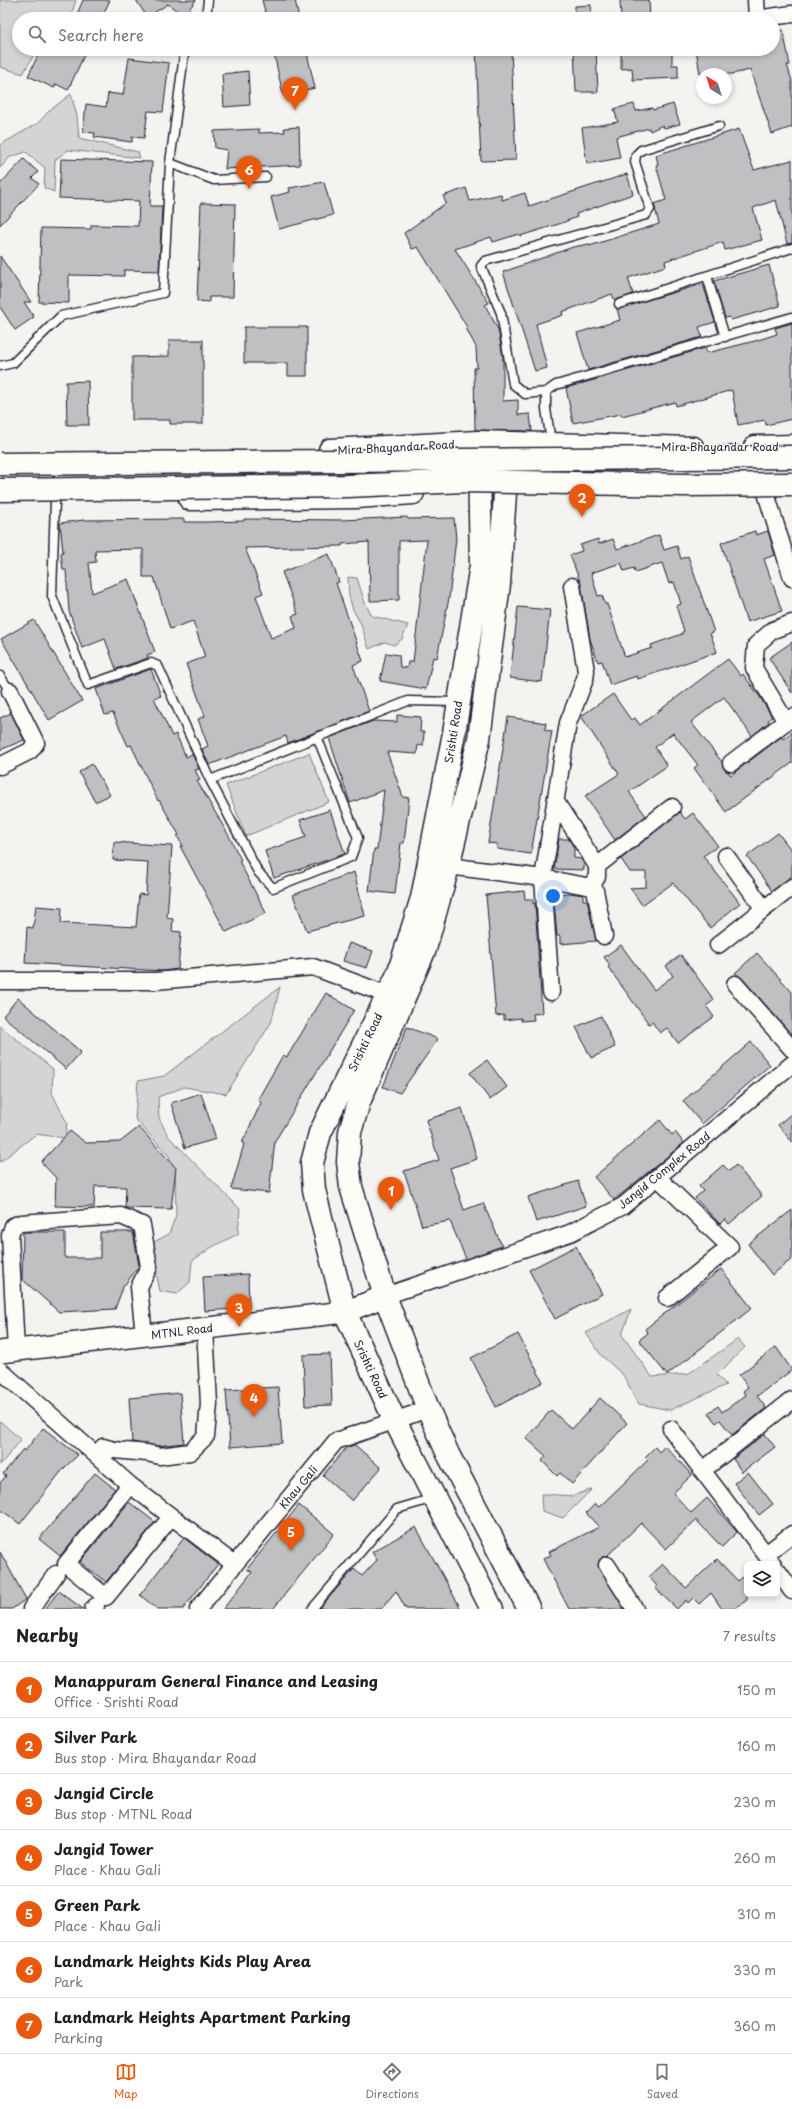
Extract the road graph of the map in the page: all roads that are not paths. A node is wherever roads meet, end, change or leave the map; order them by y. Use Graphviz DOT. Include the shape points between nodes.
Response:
graph roads {
  1 [pos="208,0"];
  2 [pos="756,0"];
  3 [pos="207,12"];
  4 [pos="757,12"];
  5 [pos="792,14"];
  6 [pos="780,16"];
  7 [pos="184,56"];
  8 [pos="719,126"];
  9 [pos="170,163"];
  10 [pos="266,177"];
  11 [pos="792,248"];
  12 [pos="707,276"];
  13 [pos="619,304"];
  14 [pos="792,318"];
  15 [pos="725,337"];
  16 [pos="0,366"];
  17 [pos="546,392"];
  18 [pos="478,442"];
  19 [pos="507,442"];
  20 [pos="551,443"];
  21 [pos="792,446"];
  22 [pos="0,454"];
  23 [pos="792,457"];
  24 [pos="0,464"];
  25 [pos="792,484"];
  26 [pos="480,489"];
  27 [pos="506,489"];
  28 [pos="0,490"];
  29 [pos="766,493"];
  30 [pos="792,493"];
  31 [pos="0,500"];
  32 [pos="55,500"];
  33 [pos="792,578"];
  34 [pos="572,586"];
  35 [pos="792,623"];
  36 [pos="0,676"];
  37 [pos="10,692"];
  38 [pos="458,702"];
  39 [pos="789,720"];
  40 [pos="454,733"];
  41 [pos="317,737"];
  42 [pos="479,739"];
  43 [pos="731,763"];
  44 [pos="0,766"];
  45 [pos="210,780"];
  46 [pos="556,802"];
  47 [pos="672,807"];
  48 [pos="726,856"];
  49 [pos="448,866"];
  50 [pos="597,866"];
  51 [pos="543,878"];
  52 [pos="591,886"];
  53 [pos="792,887"];
  54 [pos="764,909"];
  55 [pos="420,936"];
  56 [pos="604,936"];
  57 [pos="718,944"];
  58 [pos="0,981"];
  59 [pos="735,984"];
  60 [pos="551,992"];
  61 [pos="388,995"];
  62 [pos="792,1049"];
  63 [pos="792,1064"];
  64 [pos="657,1177"];
  65 [pos="384,1296"];
  66 [pos="667,1298"];
  67 [pos="345,1312"];
  68 [pos="205,1328"];
  69 [pos="144,1335"];
  70 [pos="8,1351"];
  71 [pos="0,1370"];
  72 [pos="792,1400"];
  73 [pos="428,1409"];
  74 [pos="396,1421"];
  75 [pos="671,1429"];
  76 [pos="103,1447"];
  77 [pos="703,1470"];
  78 [pos="130,1485"];
  79 [pos="435,1498"];
  80 [pos="172,1517"];
  81 [pos="792,1534"];
  82 [pos="769,1559"];
  83 [pos="234,1564"];
  84 [pos="607,1565"];
  85 [pos="56,1574"];
  86 [pos="780,1574"];
  87 [pos="792,1591"];
  88 [pos="488,1607"];
  89 [pos="31,1609"];
  90 [pos="198,1609"];
  91 [pos="312,1609"];
  92 [pos="529,1609"];
  93 [pos="635,1609"];
  1 -- 3 [label="lane"];
  2 -- 4 [label="street"];
  5 -- 6 [label="street"];
  7 -- 9 [label="lane"];
  8 -- 17 [label="lane" via="641,150 636,155 635,162 650,209 646,215 485,261 481,266 501,313 513,384 525,394"];
  9 -- 10 [label="lane" via="214,180"];
  9 -- 16 [label="lane" via="163,293 61,316 13,363"];
  11 -- 12 [label="lane"];
  12 -- 13 [label="lane"];
  12 -- 15 [label="lane"];
  14 -- 15 [label="lane"];
  15 -- 17 [label="lane" via="556,384"];
  17 -- 20 [label="lane"];
  18 -- 19 [label="main road, Mira Bhayandar Road"];
  18 -- 22 [label="main road, Mira Bhayandar Road" via="355,450"];
  18 -- 26 [label="main road, Srishti Road"];
  19 -- 20 [label="main road, Mira Bhayandar Road"];
  19 -- 27 [label="main road, Srishti Road"];
  20 -- 21 [label="main road, Mira Bhayandar Road" via="681,448"];
  23 -- 24 [label="main road, bridge"];
  25 -- 28 [label="main road, bridge" via="464,481 347,486"];
  26 -- 27 [label="main road"];
  26 -- 32 [label="main road" via="356,497"];
  26 -- 38 [label="main road, Srishti Road" via="481,565"];
  27 -- 29 [label="main road" via="680,494"];
  27 -- 42 [label="main road, Srishti Road" via="499,584"];
  29 -- 30 [label="main road"];
  29 -- 33 [label="street"];
  31 -- 32 [label="main road"];
  32 -- 45 [label="lane" via="52,596 88,685 151,663 158,666"];
  34 -- 46 [label="street" via="586,671 568,723"];
  35 -- 39 [label="street" via="773,630 756,645 754,668"];
  36 -- 37 [label="lane"];
  37 -- 44 [label="street" via="36,743 30,751"];
  38 -- 40 [label="main road, Srishti Road"];
  38 -- 41 [label="lane" via="408,701"];
  39 -- 43 [label="street"];
  40 -- 42 [label="main road"];
  40 -- 55 [label="main road, Srishti Road" via="422,898"];
  41 -- 45 [label="lane"];
  41 -- 45 [label="lane" via="358,838 351,857 273,888 258,872"];
  42 -- 49 [label="main road, Srishti Road"];
  46 -- 50 [label="street"];
  46 -- 51 [label="street"];
  47 -- 50 [label="street"];
  48 -- 54 [label="street"];
  49 -- 51 [label="street"];
  49 -- 55 [label="main road, Srishti Road"];
  50 -- 52 [label="street" via="597,877"];
  51 -- 52 [label="street"];
  51 -- 60 [label="street"];
  52 -- 56 [label="street" via="595,890"];
  53 -- 54 [label="street"];
  54 -- 57 [label="street"];
  55 -- 61 [label="main road, Srishti Road"];
  55 -- 65 [label="main road, Srishti Road" via="350,1132 348,1162 352,1187"];
  58 -- 61 [label="street" via="155,981 313,967"];
  59 -- 62 [label="street"];
  61 -- 67 [label="main road, Srishti Road" via="320,1133 312,1163 314,1190"];
  63 -- 64 [label="street, Jangid Complex Road"];
  64 -- 65 [label="street, Jangid Complex Road" via="623,1206 570,1233"];
  64 -- 66 [label="street" via="730,1247"];
  65 -- 67 [label="street, MTNL Road"];
  65 -- 73 [label="main road, Srishti Road"];
  67 -- 68 [label="street, MTNL Road"];
  67 -- 74 [label="main road, Srishti Road"];
  68 -- 69 [label="street, MTNL Road"];
  68 -- 76 [label="street" via="209,1404 206,1436 190,1452 160,1456"];
  69 -- 70 [label="street, MTNL Road"];
  69 -- 70 [label="street" via="139,1287 149,1267 142,1225 121,1216 21,1223 13,1226 10,1235"];
  71 -- 78 [label="street"];
  72 -- 77 [label="street"];
  73 -- 74 [label="street, Khau Gali"];
  73 -- 92 [label="main road, Srishti Road" via="448,1454"];
  74 -- 79 [label="main road, Srishti Road"];
  74 -- 83 [label="street, Khau Gali" via="336,1441"];
  75 -- 77 [label="street"];
  77 -- 82 [label="street"];
  78 -- 80 [label="street"];
  78 -- 80 [label="street" via="66,1564 106,1597"];
  79 -- 88 [label="main road, Srishti Road"];
  79 -- 91 [label="lane" via="397,1509"];
  80 -- 83 [label="street"];
  81 -- 82 [label="street"];
  83 -- 90 [label="street, Khau Gali"];
  84 -- 93 [label="street"];
  85 -- 89 [label="street"];
  86 -- 87 [label="street"];
}
